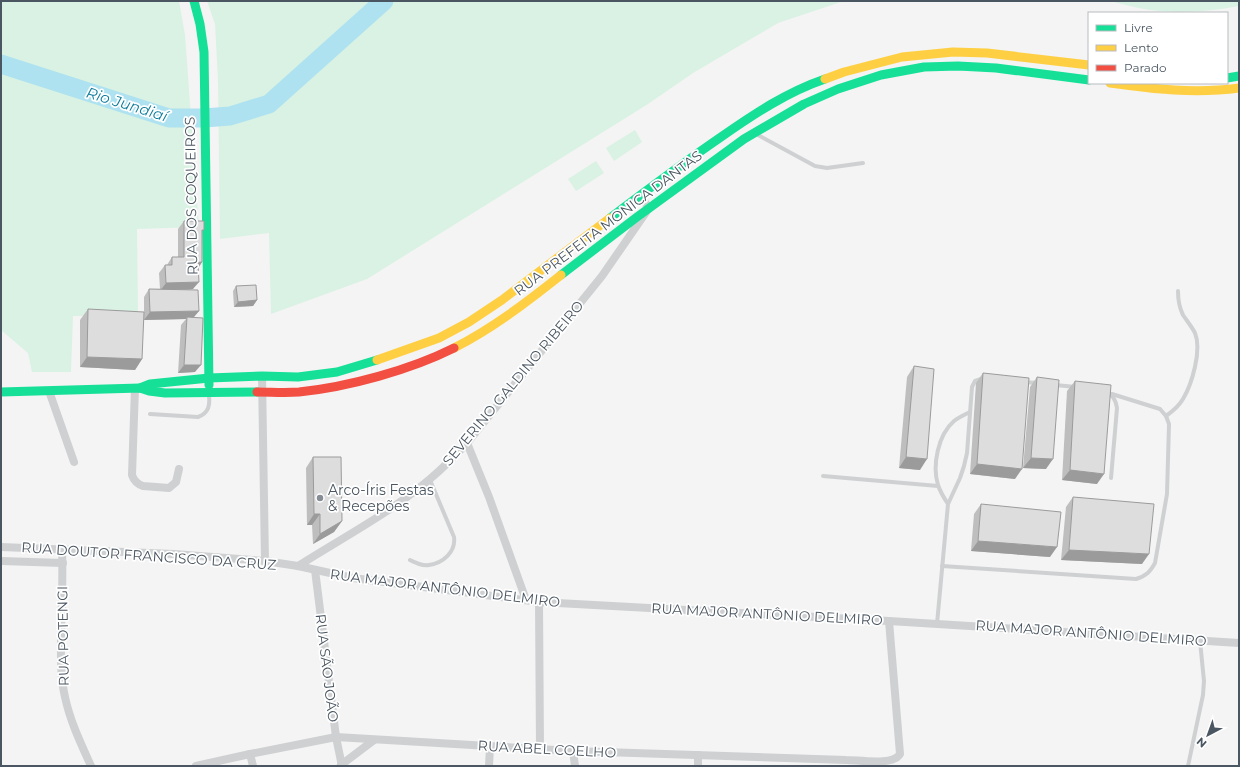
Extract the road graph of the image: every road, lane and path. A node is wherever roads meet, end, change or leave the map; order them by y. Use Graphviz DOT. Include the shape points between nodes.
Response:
graph roads {
  1 [pos="194,1"];
  2 [pos="1088,65"];
  3 [pos="1239,76"];
  4 [pos="1228,78"];
  5 [pos="1088,80"];
  6 [pos="1119,84"];
  7 [pos="1239,88"];
  8 [pos="753,133"];
  9 [pos="863,163"];
  10 [pos="640,196"];
  11 [pos="649,208"];
  12 [pos="1178,291"];
  13 [pos="262,376"];
  14 [pos="209,378"];
  15 [pos="990,379"];
  16 [pos="1020,382"];
  17 [pos="1043,384"];
  18 [pos="1050,385"];
  19 [pos="138,388"];
  20 [pos="1080,388"];
  21 [pos="1103,390"];
  22 [pos="49,391"];
  23 [pos="1,392"];
  24 [pos="209,392"];
  25 [pos="262,392"];
  26 [pos="1112,394"];
  27 [pos="970,412"];
  28 [pos="150,414"];
  29 [pos="1166,416"];
  30 [pos="467,443"];
  31 [pos="74,462"];
  32 [pos="179,469"];
  33 [pos="823,476"];
  34 [pos="1111,478"];
  35 [pos="430,479"];
  36 [pos="938,486"];
  37 [pos="948,504"];
  38 [pos="1,547"];
  39 [pos="62,550"];
  40 [pos="410,560"];
  41 [pos="1,561"];
  42 [pos="265,561"];
  43 [pos="63,563"];
  44 [pos="298,566"];
  45 [pos="942,566"];
  46 [pos="315,570"];
  47 [pos="526,600"];
  48 [pos="539,602"];
  49 [pos="889,621"];
  50 [pos="937,624"];
  51 [pos="1200,640"];
  52 [pos="1239,643"];
  53 [pos="336,737"];
  54 [pos="374,740"];
  55 [pos="490,747"];
  56 [pos="540,750"];
  57 [pos="573,751"];
  58 [pos="250,754"];
  59 [pos="698,755"];
  60 [pos="769,762"];
  61 [pos="828,763"];
  62 [pos="884,764"];
  63 [pos="341,765"];
  64 [pos="91,766"];
  65 [pos="196,766"];
  66 [pos="253,766"];
  67 [pos="489,766"];
  68 [pos="574,766"];
  69 [pos="698,766"];
  70 [pos="1188,766"];
  1 -- 14 [label="main road, RUA DOS COQUEIROS" via="204,43"];
  2 -- 10 [label="main road, RUA PREFEITA MONICA DANTAS" via="988,53 953,52 902,57 844,72 783,97 754,114 686,160"];
  3 -- 4 [label="main road"];
  5 -- 8 [label="main road, RUA PREFEITA MONICA DANTAS" via="996,68 924,67 880,75 838,89 804,104"];
  6 -- 7 [label="main road" via="1209,92"];
  8 -- 9 [label="lane" via="821,168"];
  8 -- 11 [label="main road, RUA PREFEITA MONICA DANTAS"];
  10 -- 11 [label="street"];
  10 -- 13 [label="main road, RUA PREFEITA MONICA DANTAS" via="502,300 439,338 337,372 298,377"];
  11 -- 25 [label="main road, RUA PREFEITA MONICA DANTAS" via="510,315 444,353 366,380 298,392"];
  11 -- 30 [label="street, SEVERINO GALDINO RIBEIRO" via="602,276"];
  12 -- 29 [label="lane" via="1182,314 1195,333 1198,345 1184,398 1176,409"];
  13 -- 14 [label="main road, RUA PREFEITA MONICA DANTAS"];
  13 -- 25 [label="street"];
  14 -- 19 [label="main road, RUA PREFEITA MONICA DANTAS" via="150,384"];
  14 -- 24 [label="main road, RUA DOS COQUEIROS"];
  15 -- 27 [label="lane" via="979,379 973,384"];
  16 -- 17 [label="lane"];
  18 -- 20 [label="lane"];
  19 -- 22 [label="main road, RUA PREFEITA MONICA DANTAS"];
  19 -- 24 [label="main road, RUA PREFEITA MONICA DANTAS" via="166,393"];
  19 -- 32 [label="street" via="133,479 139,485 169,488 176,482"];
  21 -- 26 [label="lane"];
  22 -- 23 [label="main road, RUA PREFEITA MONICA DANTAS"];
  22 -- 31 [label="street"];
  24 -- 25 [label="main road, RUA PREFEITA MONICA DANTAS"];
  24 -- 28 [label="lane" via="210,406 204,415 198,417"];
  25 -- 42 [label="street"];
  26 -- 29 [label="lane" via="1160,409"];
  26 -- 34 [label="lane" via="1117,408"];
  27 -- 36 [label="lane" via="953,422 941,440 936,462"];
  27 -- 37 [label="lane" via="964,466"];
  29 -- 45 [label="lane" via="1169,424 1168,494 1155,563 1145,576 1136,579"];
  30 -- 35 [label="street, SEVERINO GALDINO RIBEIRO"];
  30 -- 47 [label="street"];
  33 -- 36 [label="lane"];
  35 -- 40 [label="lane" via="455,543 449,555 437,563 419,565"];
  35 -- 44 [label="street, SEVERINO GALDINO RIBEIRO" via="387,510"];
  36 -- 37 [label="lane"];
  37 -- 45 [label="lane"];
  38 -- 39 [label="street, RUA DOUTOR FRANCISCO DA CRUZ"];
  39 -- 42 [label="street, RUA DOUTOR FRANCISCO DA CRUZ" via="174,554"];
  39 -- 43 [label="street, RUA POTENGI"];
  41 -- 43 [label="street"];
  42 -- 44 [label="street, RUA DOUTOR FRANCISCO DA CRUZ"];
  43 -- 64 [label="street, RUA POTENGI" via="62,677 65,698"];
  44 -- 46 [label="street, RUA MAJOR ANTÔNIO DELMIRO"];
  45 -- 50 [label="lane"];
  46 -- 47 [label="street, RUA MAJOR ANTÔNIO DELMIRO" via="353,578"];
  46 -- 53 [label="street, RUA SÃO JOÃO"];
  47 -- 48 [label="street, RUA MAJOR ANTÔNIO DELMIRO"];
  48 -- 49 [label="street, RUA MAJOR ANTÔNIO DELMIRO"];
  48 -- 56 [label="street"];
  49 -- 50 [label="street, RUA MAJOR ANTÔNIO DELMIRO"];
  49 -- 62 [label="street, RUA ABEL COELHO" via="900,756"];
  50 -- 51 [label="street, RUA MAJOR ANTÔNIO DELMIRO"];
  51 -- 52 [label="street, RUA MAJOR ANTÔNIO DELMIRO"];
  51 -- 70 [label="lane" via="1203,695"];
  53 -- 54 [label="street, RUA ABEL COELHO"];
  53 -- 58 [label="street, RUA ABEL COELHO"];
  53 -- 63 [label="street, RUA SÃO JOÃO"];
  54 -- 55 [label="street, RUA ABEL COELHO"];
  54 -- 63 [label="street"];
  55 -- 56 [label="street, RUA ABEL COELHO"];
  55 -- 67 [label="street"];
  56 -- 57 [label="street, RUA ABEL COELHO"];
  57 -- 59 [label="street, RUA ABEL COELHO"];
  57 -- 68 [label="street"];
  58 -- 65 [label="street, RUA ABEL COELHO"];
  58 -- 66 [label="street"];
  59 -- 60 [label="street, RUA ABEL COELHO"];
  59 -- 69 [label="street"];
  60 -- 61 [label="street, RUA ABEL COELHO"];
  61 -- 62 [label="street, RUA ABEL COELHO"];
}
